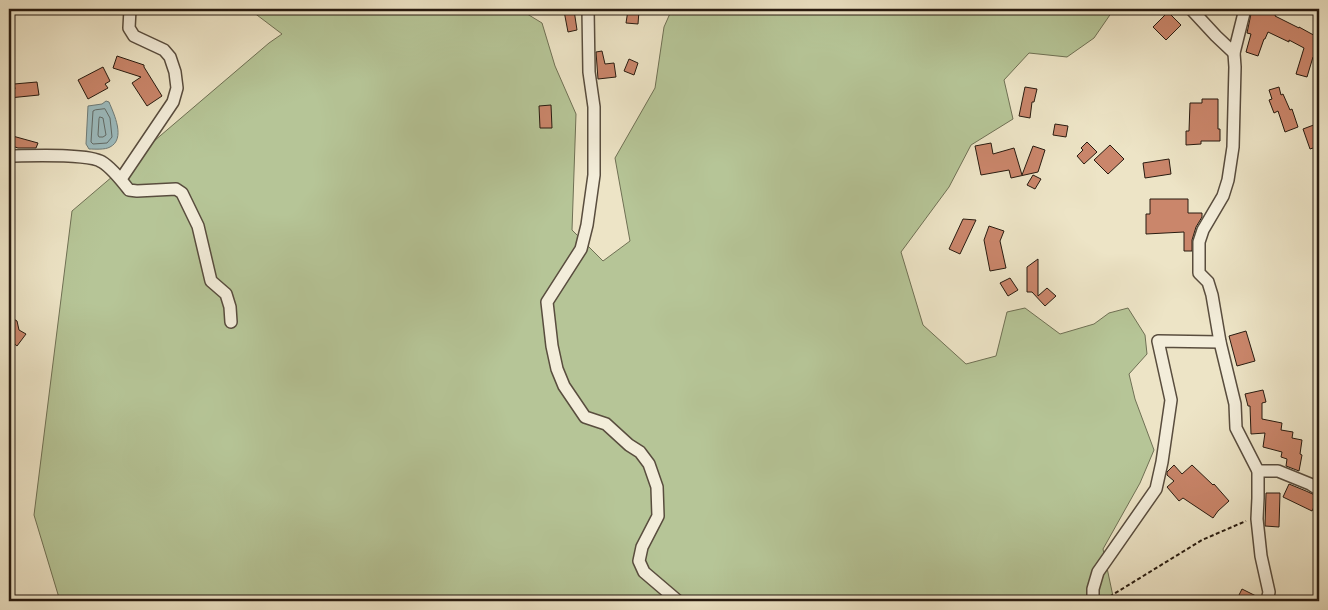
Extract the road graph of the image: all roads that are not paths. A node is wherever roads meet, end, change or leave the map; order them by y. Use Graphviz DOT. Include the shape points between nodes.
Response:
graph roads {
  1 [pos="130,9"];
  2 [pos="588,9"];
  3 [pos="1192,9"];
  4 [pos="1245,9"];
  5 [pos="1234,53"];
  6 [pos="9,156"];
  7 [pos="120,179"];
  8 [pos="231,322"];
  9 [pos="1220,342"];
  10 [pos="1258,471"];
  11 [pos="1319,490"];
  12 [pos="678,601"];
  13 [pos="1093,601"];
  14 [pos="1267,601"];
  1 -- 7 [label="street" via="129,28 134,36 164,50 170,57 177,88 173,102"];
  2 -- 12 [label="street" via="594,175 581,249 547,302 552,346 564,386 585,417 606,424 640,452 649,464 656,487 658,516 642,547 639,561 644,572"];
  3 -- 5 [label="street"];
  4 -- 5 [label="street"];
  5 -- 9 [label="street" via="1233,147 1228,180 1199,242 1199,272 1208,282 1212,295"];
  6 -- 7 [label="street" via="79,157 101,162"];
  7 -- 8 [label="street" via="130,190 176,189 182,194 198,226 210,282 226,294"];
  9 -- 10 [label="street" via="1236,404 1236,428"];
  9 -- 13 [label="street" via="1158,341 1171,400 1156,489 1098,572"];
  10 -- 11 [label="street" via="1278,471"];
  10 -- 14 [label="street" via="1257,519 1269,592"];
}
